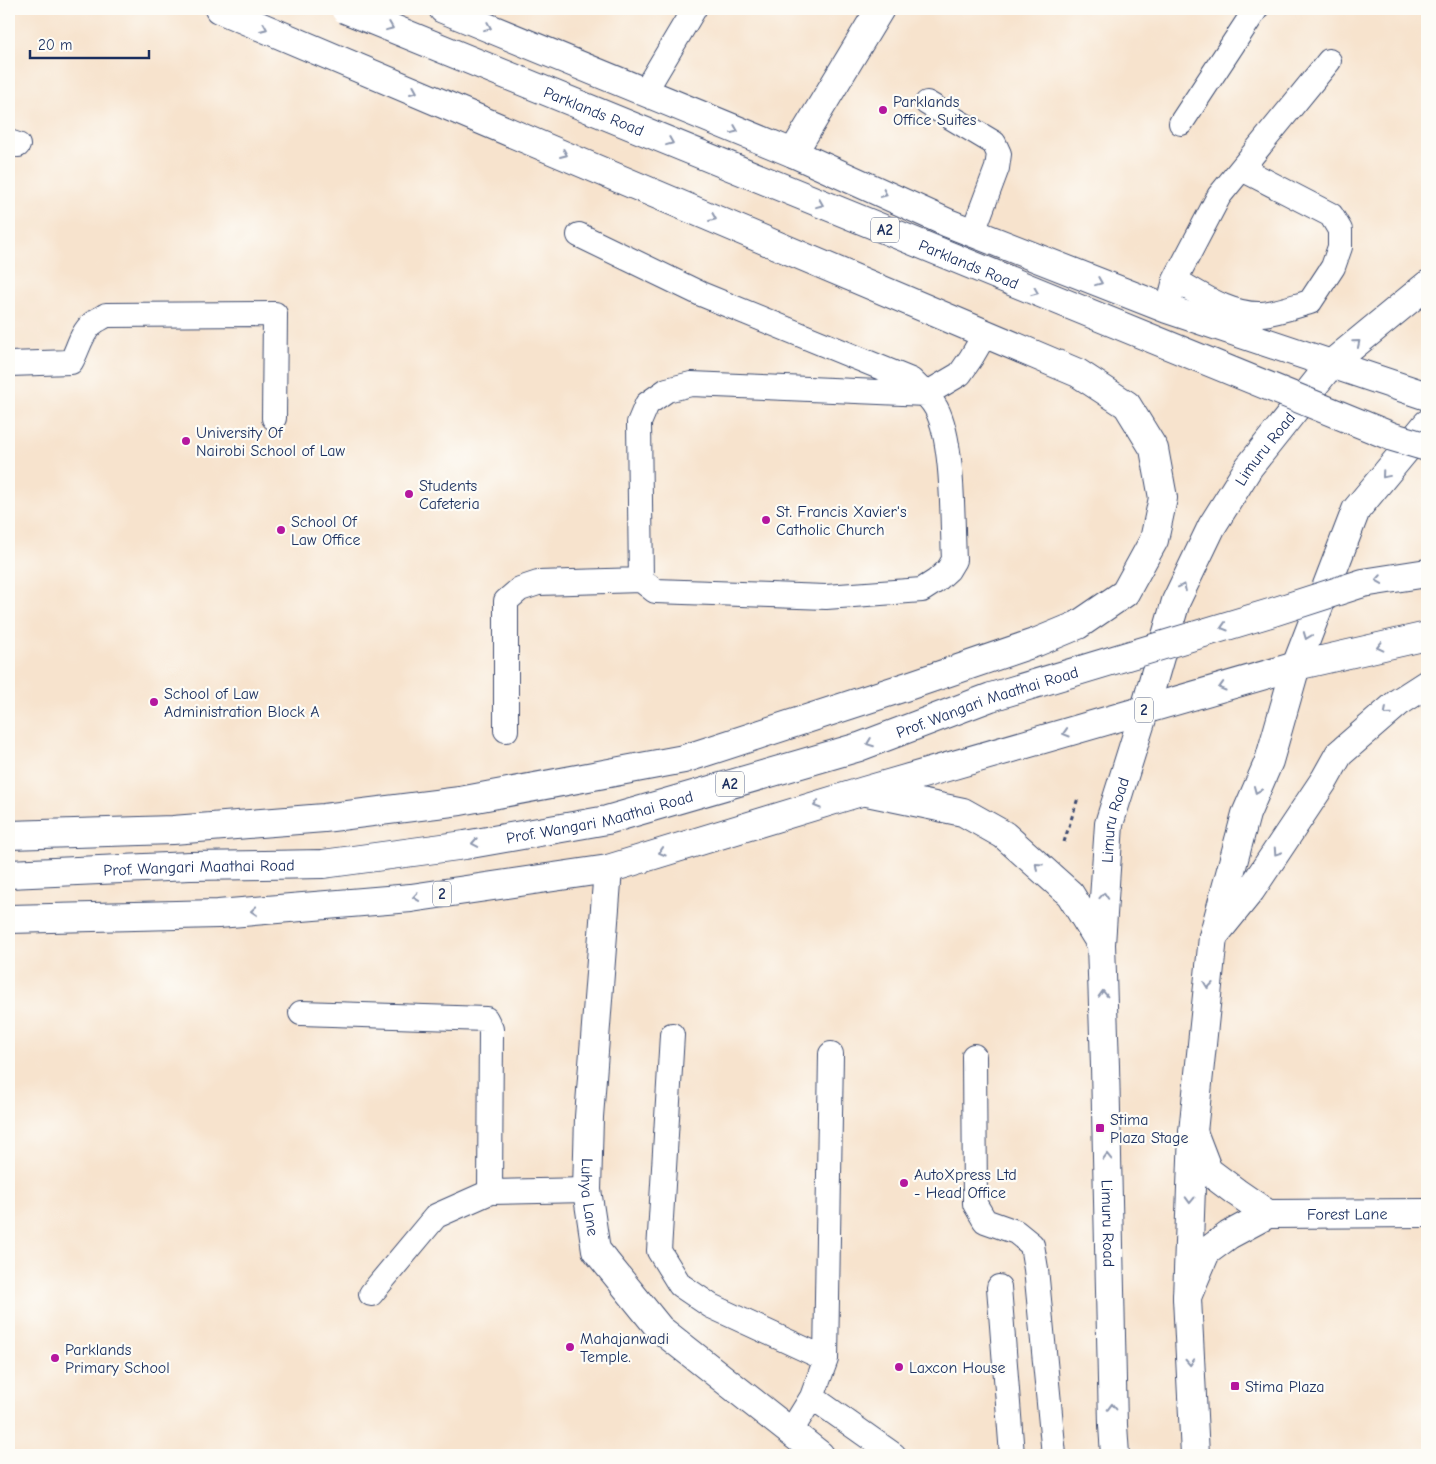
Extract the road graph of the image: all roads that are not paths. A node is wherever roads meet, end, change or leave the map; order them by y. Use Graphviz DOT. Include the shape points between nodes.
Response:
graph roads {
  1 [pos="219,9"];
  2 [pos="345,9"];
  3 [pos="443,9"];
  4 [pos="694,9"];
  5 [pos="880,9"];
  6 [pos="1256,9"];
  7 [pos="1329,61"];
  8 [pos="644,93"];
  9 [pos="926,103"];
  10 [pos="1181,123"];
  11 [pos="792,153"];
  12 [pos="1242,169"];
  13 [pos="973,232"];
  14 [pos="579,235"];
  15 [pos="1176,280"];
  16 [pos="1427,285"];
  17 [pos="1167,309"];
  18 [pos="985,334"];
  19 [pos="9,364"];
  20 [pos="1331,364"];
  21 [pos="926,394"];
  22 [pos="1427,396"];
  23 [pos="274,418"];
  24 [pos="1427,424"];
  25 [pos="1427,447"];
  26 [pos="1427,573"];
  27 [pos="641,580"];
  28 [pos="1427,636"];
  29 [pos="1296,666"];
  30 [pos="1427,684"];
  31 [pos="1145,709"];
  32 [pos="506,730"];
  33 [pos="864,791"];
  34 [pos="9,835"];
  35 [pos="608,869"];
  36 [pos="9,874"];
  37 [pos="9,920"];
  38 [pos="1213,937"];
  39 [pos="1101,944"];
  40 [pos="301,1013"];
  41 [pos="672,1035"];
  42 [pos="832,1054"];
  43 [pos="974,1056"];
  44 [pos="1193,1132"];
  45 [pos="586,1190"];
  46 [pos="490,1192"];
  47 [pos="1427,1213"];
  48 [pos="1268,1214"];
  49 [pos="999,1287"];
  50 [pos="371,1294"];
  51 [pos="1187,1298"];
  52 [pos="826,1359"];
  53 [pos="812,1397"];
  54 [pos="790,1431"];
  55 [pos="820,1455"];
  56 [pos="894,1455"];
  57 [pos="1012,1455"];
  58 [pos="1054,1455"];
  59 [pos="1115,1455"];
  60 [pos="1195,1455"];
  1 -- 18 [label="main road, one-way"];
  2 -- 25 [label="main road, Parklands Road / A2, one-way, bridge" via="1121,327"];
  3 -- 8 [label="main road, one-way"];
  4 -- 8 [label="lane"];
  5 -- 11 [label="main road"];
  6 -- 10 [label="lane"];
  7 -- 12 [label="lane"];
  8 -- 11 [label="main road, one-way"];
  9 -- 13 [label="lane" via="994,143 998,154 997,168"];
  11 -- 13 [label="main road, one-way"];
  12 -- 15 [label="lane" via="1219,196"];
  12 -- 15 [label="lane" via="1331,215 1340,230 1340,247 1333,267 1310,302 1263,314 1240,312 1216,303"];
  13 -- 17 [label="main road, one-way"];
  14 -- 21 [label="lane" via="701,294 898,374 911,380"];
  15 -- 17 [label="lane"];
  20 -- 16 [label="main road, Limuru Road, one-way"];
  17 -- 20 [label="main road"];
  18 -- 21 [label="lane" via="960,374"];
  18 -- 34 [label="main road" via="1078,373 1127,405 1154,449 1163,498 1154,540 1125,593 1078,625 908,686 684,759 460,800 324,818 173,830"];
  19 -- 23 [label="lane" via="71,362 91,324 106,315 275,314"];
  20 -- 22 [label="main road"];
  31 -- 20 [label="main road, Limuru Road, one-way" via="1176,601 1212,526 1249,467"];
  21 -- 27 [label="lane" via="691,384 667,390 647,404 639,423"];
  21 -- 27 [label="lane" via="944,429 950,469 954,560 936,582 922,590 826,597 654,591"];
  24 -- 29 [label="main road, one-way" via="1356,510"];
  26 -- 36 [label="main road, Prof. Wangari Maathai Road / A2, one-way, bridge" via="1363,583 991,697 858,747 607,820 323,864"];
  27 -- 32 [label="lane" via="538,584 520,589 506,601"];
  28 -- 29 [label="main road, 2, one-way"];
  29 -- 31 [label="main road, 2, one-way"];
  29 -- 38 [label="main road, one-way" via="1268,761 1246,814"];
  30 -- 38 [label="main road, one-way" via="1399,702 1338,754 1251,890"];
  31 -- 33 [label="main road, 2, one-way"];
  39 -- 31 [label="main road, Limuru Road, one-way" via="1109,824"];
  33 -- 35 [label="main road, 2, one-way"];
  39 -- 33 [label="main road, one-way" via="1070,894 1004,835 963,812"];
  35 -- 37 [label="main road, 2, one-way" via="401,899 218,914"];
  35 -- 45 [label="main road, Luhya Lane" via="588,1117"];
  38 -- 44 [label="main road, one-way"];
  59 -- 39 [label="main road, Limuru Road, one-way"];
  40 -- 46 [label="lane" via="486,1019 491,1029"];
  41 -- 52 [label="lane" via="659,1250 680,1285 711,1306"];
  42 -- 52 [label="lane"];
  43 -- 58 [label="lane" via="975,1204 985,1221 1016,1232 1032,1245"];
  44 -- 48 [label="main road" via="1208,1170"];
  44 -- 51 [label="main road, one-way"];
  45 -- 46 [label="lane"];
  45 -- 54 [label="main road, Luhya Lane" via="596,1250 660,1329"];
  46 -- 50 [label="lane" via="436,1216"];
  47 -- 48 [label="main road, Forest Lane"];
  48 -- 51 [label="main road, Forest Lane" via="1206,1252"];
  49 -- 57 [label="lane"];
  51 -- 60 [label="main road, one-way"];
  52 -- 53 [label="lane"];
  53 -- 54 [label="lane"];
  53 -- 56 [label="lane"];
  54 -- 55 [label="main road, Luhya Lane"];
}
